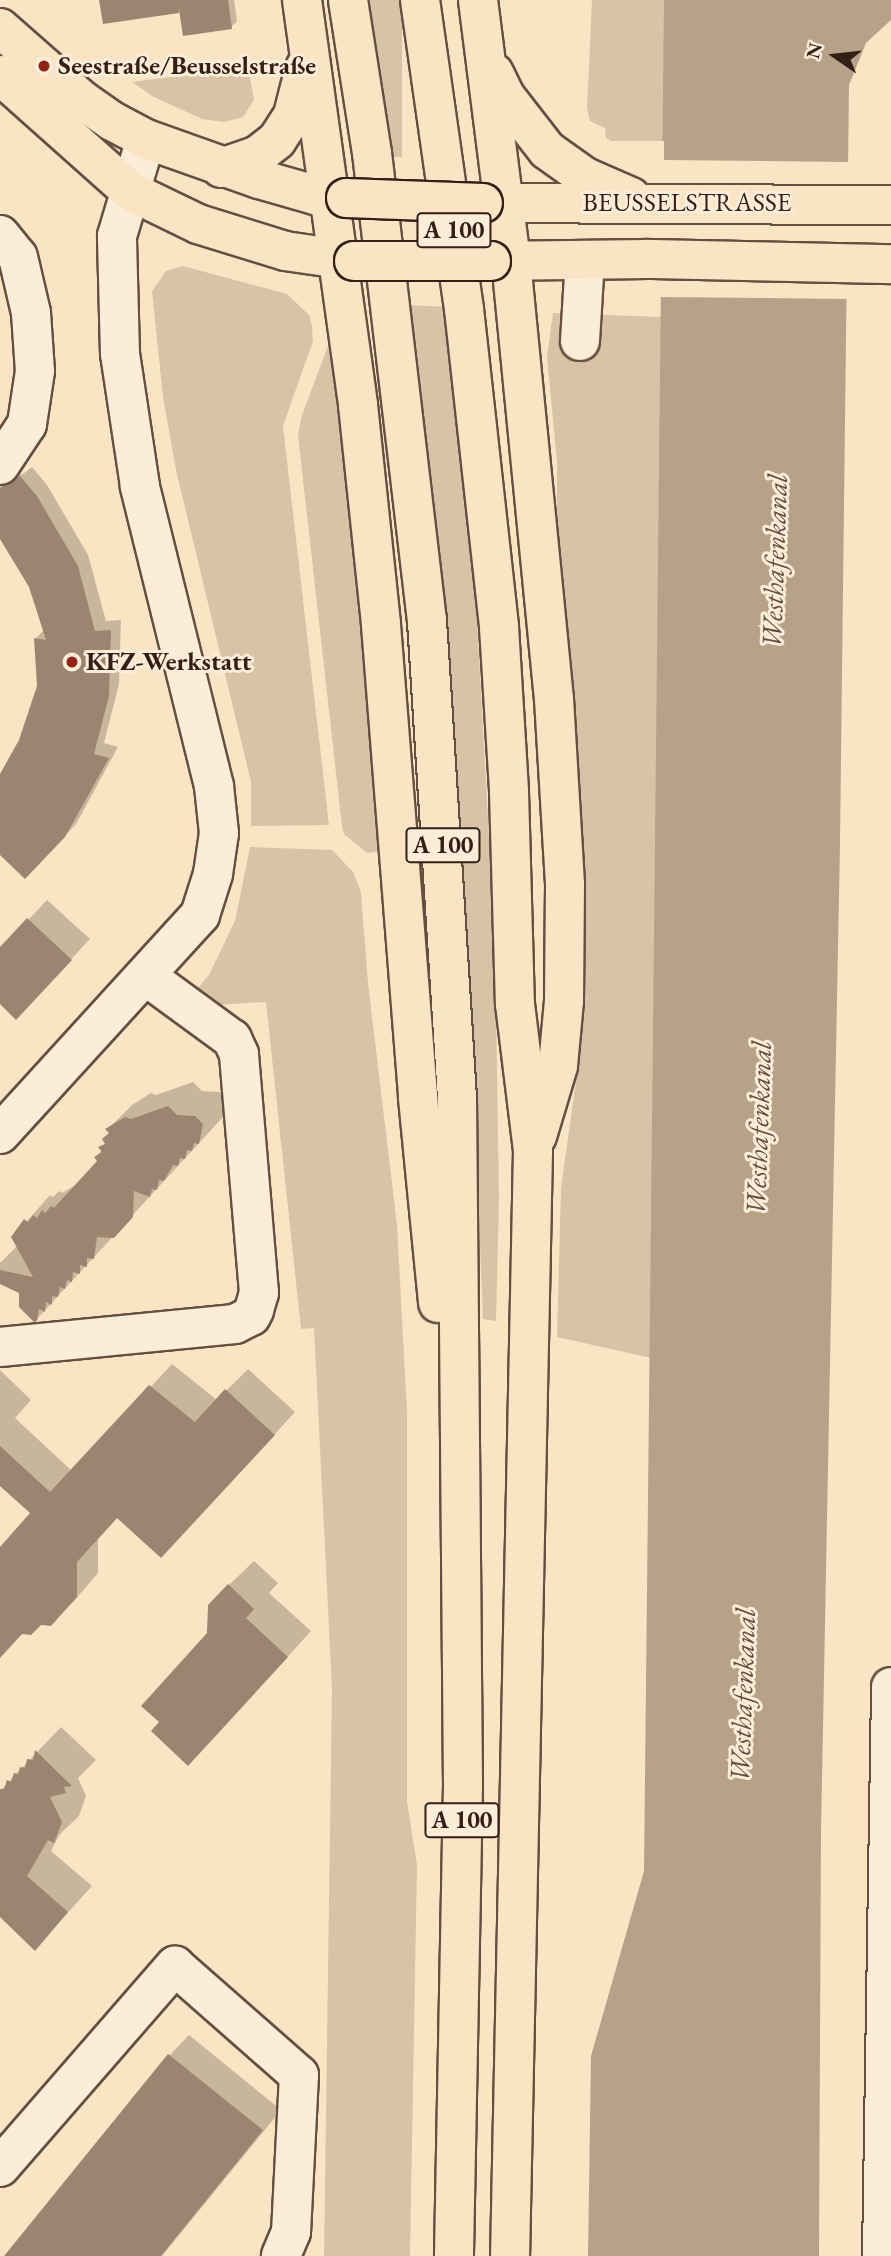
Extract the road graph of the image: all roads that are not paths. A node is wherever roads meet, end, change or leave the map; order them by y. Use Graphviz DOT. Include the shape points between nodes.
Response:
graph roads {
  1 [pos="302,0"];
  2 [pos="348,0"];
  3 [pos="420,0"];
  4 [pos="478,0"];
  5 [pos="0,28"];
  6 [pos="483,42"];
  7 [pos="309,50"];
  8 [pos="0,75"];
  9 [pos="146,139"];
  10 [pos="221,168"];
  11 [pos="130,191"];
  12 [pos="338,197"];
  13 [pos="493,203"];
  14 [pos="649,203"];
  15 [pos="876,205"];
  16 [pos="0,235"];
  17 [pos="346,260"];
  18 [pos="585,260"];
  19 [pos="501,261"];
  20 [pos="876,263"];
  21 [pos="580,341"];
  22 [pos="0,465"];
  23 [pos="146,976"];
  24 [pos="0,1134"];
  25 [pos="533,1151"];
  26 [pos="0,1347"];
  27 [pos="461,1384"];
  28 [pos="891,1687"];
  29 [pos="0,2167"];
  30 [pos="281,2256"];
  31 [pos="454,2256"];
  32 [pos="510,2256"];
  33 [pos="882,2256"];
  1 -- 7 [label="main road"];
  2 -- 27 [label="main road, A 100" via="372,153 427,621 457,1098"];
  3 -- 25 [label="main road, A 100" via="464,309 499,627 515,1004"];
  4 -- 6 [label="main road"];
  5 -- 9 [label="main road, BEUSSELSTRASSE" via="82,100"];
  6 -- 13 [label="main road"];
  6 -- 14 [label="main road" via="499,88 547,150 610,190"];
  7 -- 10 [label="main road" via="293,116 285,129 258,155"];
  7 -- 12 [label="main road"];
  8 -- 11 [label="main road"];
  9 -- 10 [label="main road, BEUSSELSTRASSE"];
  9 -- 11 [label="street"];
  10 -- 12 [label="main road, BEUSSELSTRASSE"];
  11 -- 17 [label="main road" via="198,224 285,251"];
  11 -- 23 [label="street" via="117,236 116,309 127,415 214,786 219,833 200,915"];
  12 -- 13 [label="main road, BEUSSELSTRASSE, bridge"];
  12 -- 17 [label="main road"];
  13 -- 14 [label="main road, BEUSSELSTRASSE"];
  13 -- 19 [label="main road"];
  14 -- 15 [label="main road, BEUSSELSTRASSE"];
  16 -- 22 [label="street" via="18,257 31,313 35,371 27,424"];
  17 -- 19 [label="main road, bridge"];
  17 -- 27 [label="main road" via="440,1330"];
  18 -- 19 [label="main road"];
  18 -- 20 [label="main road"];
  18 -- 21 [label="street"];
  19 -- 25 [label="main road" via="549,644 565,885 558,1066"];
  23 -- 24 [label="street"];
  23 -- 26 [label="street" via="232,1039 239,1054 259,1293 254,1310 235,1324"];
  25 -- 32 [label="main road, A 100"];
  27 -- 31 [label="main road, A 100" via="463,1785"];
  28 -- 33 [label="street"];
  29 -- 30 [label="street" via="175,1966 299,2075 291,2232"];
}
